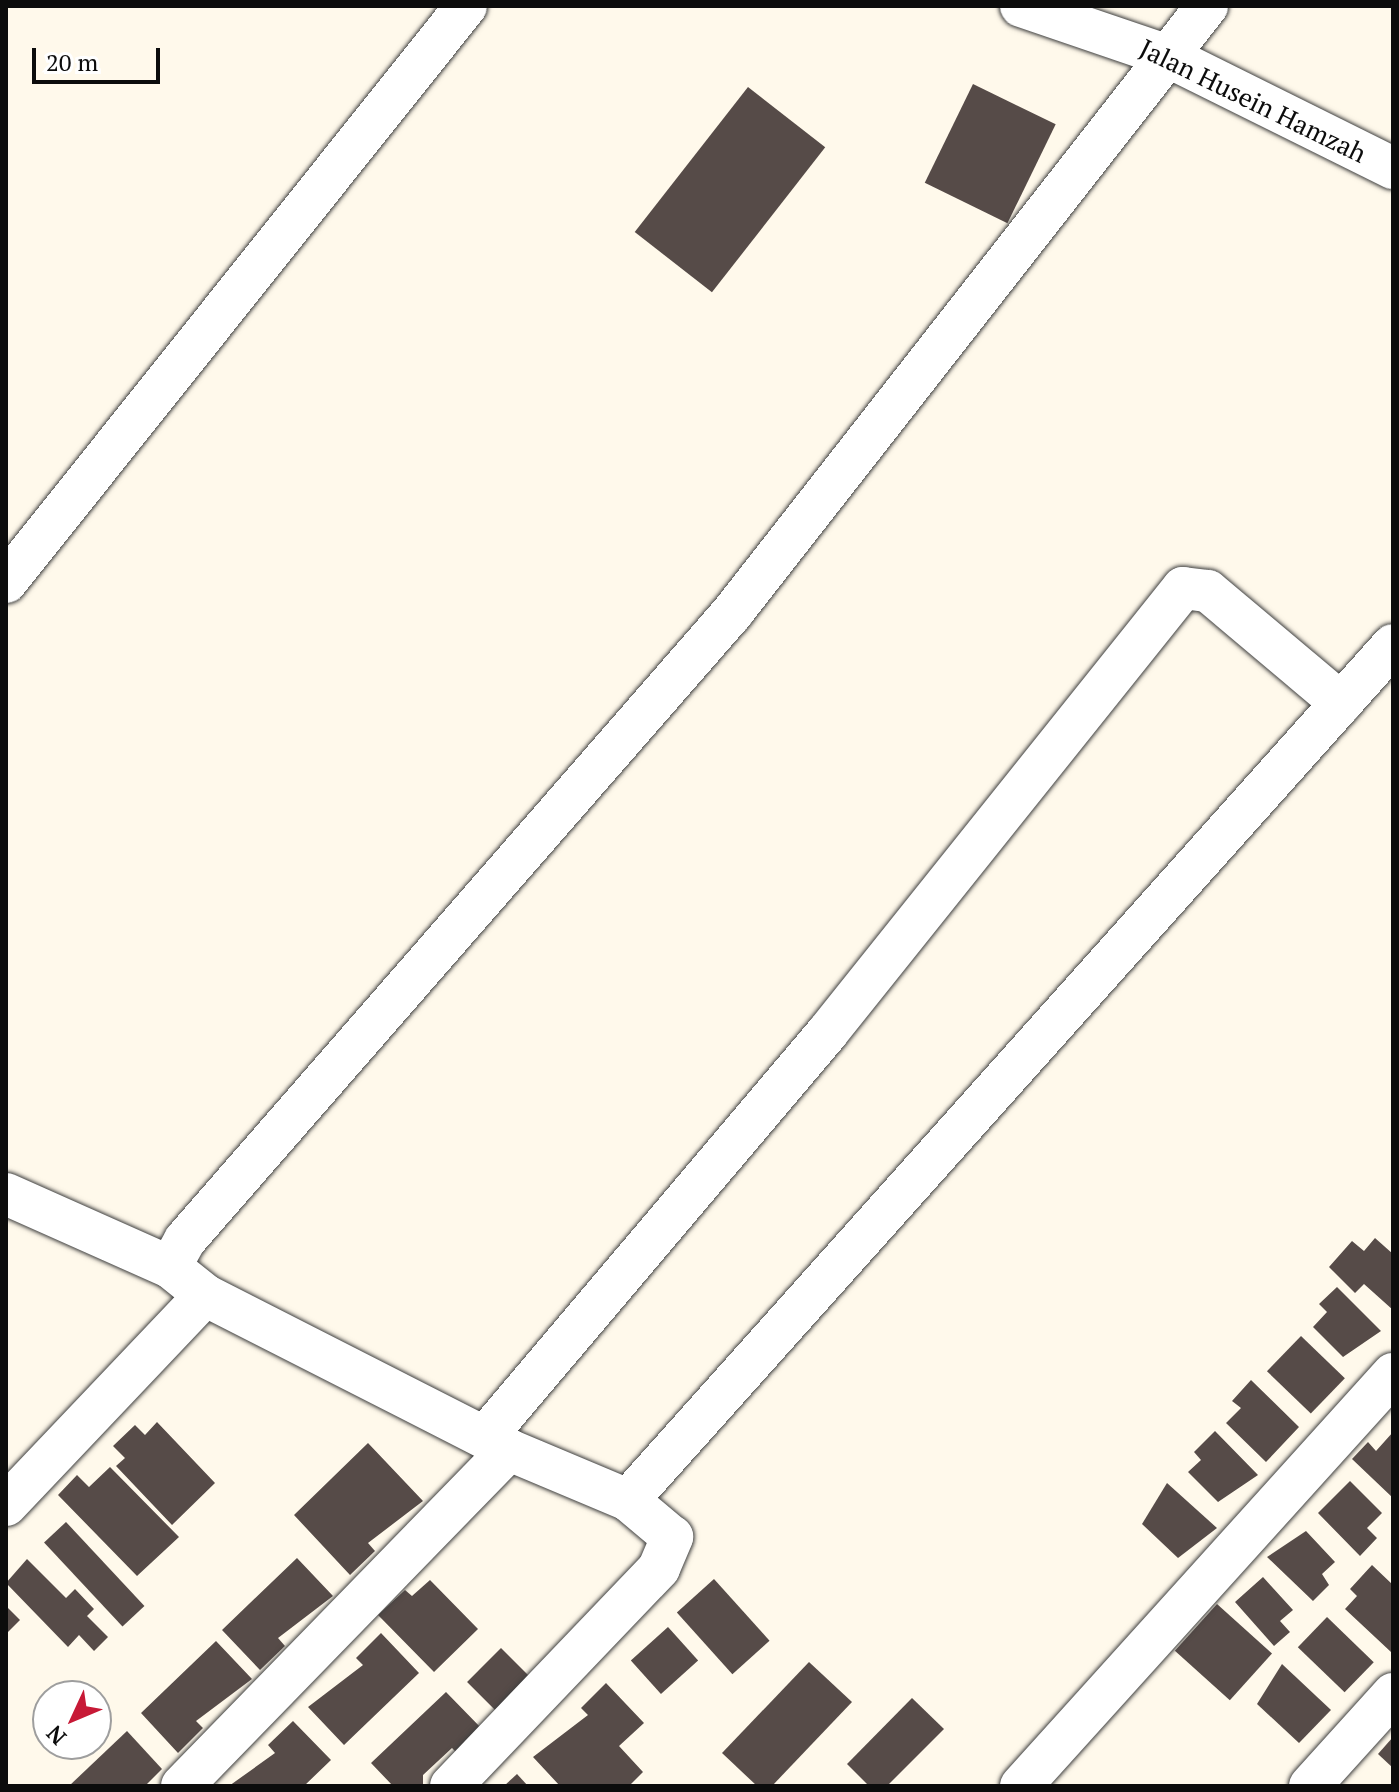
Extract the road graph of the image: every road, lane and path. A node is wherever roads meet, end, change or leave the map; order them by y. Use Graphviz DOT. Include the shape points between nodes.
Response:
graph roads {
  1 [pos="466,6"];
  2 [pos="1021,6"];
  3 [pos="1207,6"];
  4 [pos="1165,55"];
  5 [pos="1393,168"];
  6 [pos="6,582"];
  7 [pos="1393,645"];
  8 [pos="1341,703"];
  9 [pos="6,1194"];
  10 [pos="170,1267"];
  11 [pos="205,1295"];
  12 [pos="1393,1374"];
  13 [pos="497,1444"];
  14 [pos="628,1500"];
  15 [pos="6,1505"];
  16 [pos="1393,1694"];
  17 [pos="182,1786"];
  18 [pos="451,1786"];
  19 [pos="1021,1786"];
  20 [pos="1310,1786"];
  1 -- 6 [label="street"];
  2 -- 4 [label="street, Jalan Husein Hamzah"];
  3 -- 4 [label="street"];
  4 -- 5 [label="street, Jalan Husein Hamzah"];
  4 -- 10 [label="street" via="732,613 185,1240"];
  7 -- 8 [label="street"];
  8 -- 13 [label="street" via="1208,591 1183,588"];
  8 -- 14 [label="street"];
  9 -- 10 [label="street"];
  10 -- 11 [label="street"];
  11 -- 13 [label="street"];
  11 -- 15 [label="street"];
  12 -- 19 [label="street"];
  13 -- 14 [label="street"];
  13 -- 17 [label="street"];
  14 -- 18 [label="street" via="672,1537 659,1568"];
  16 -- 20 [label="street"];
}
